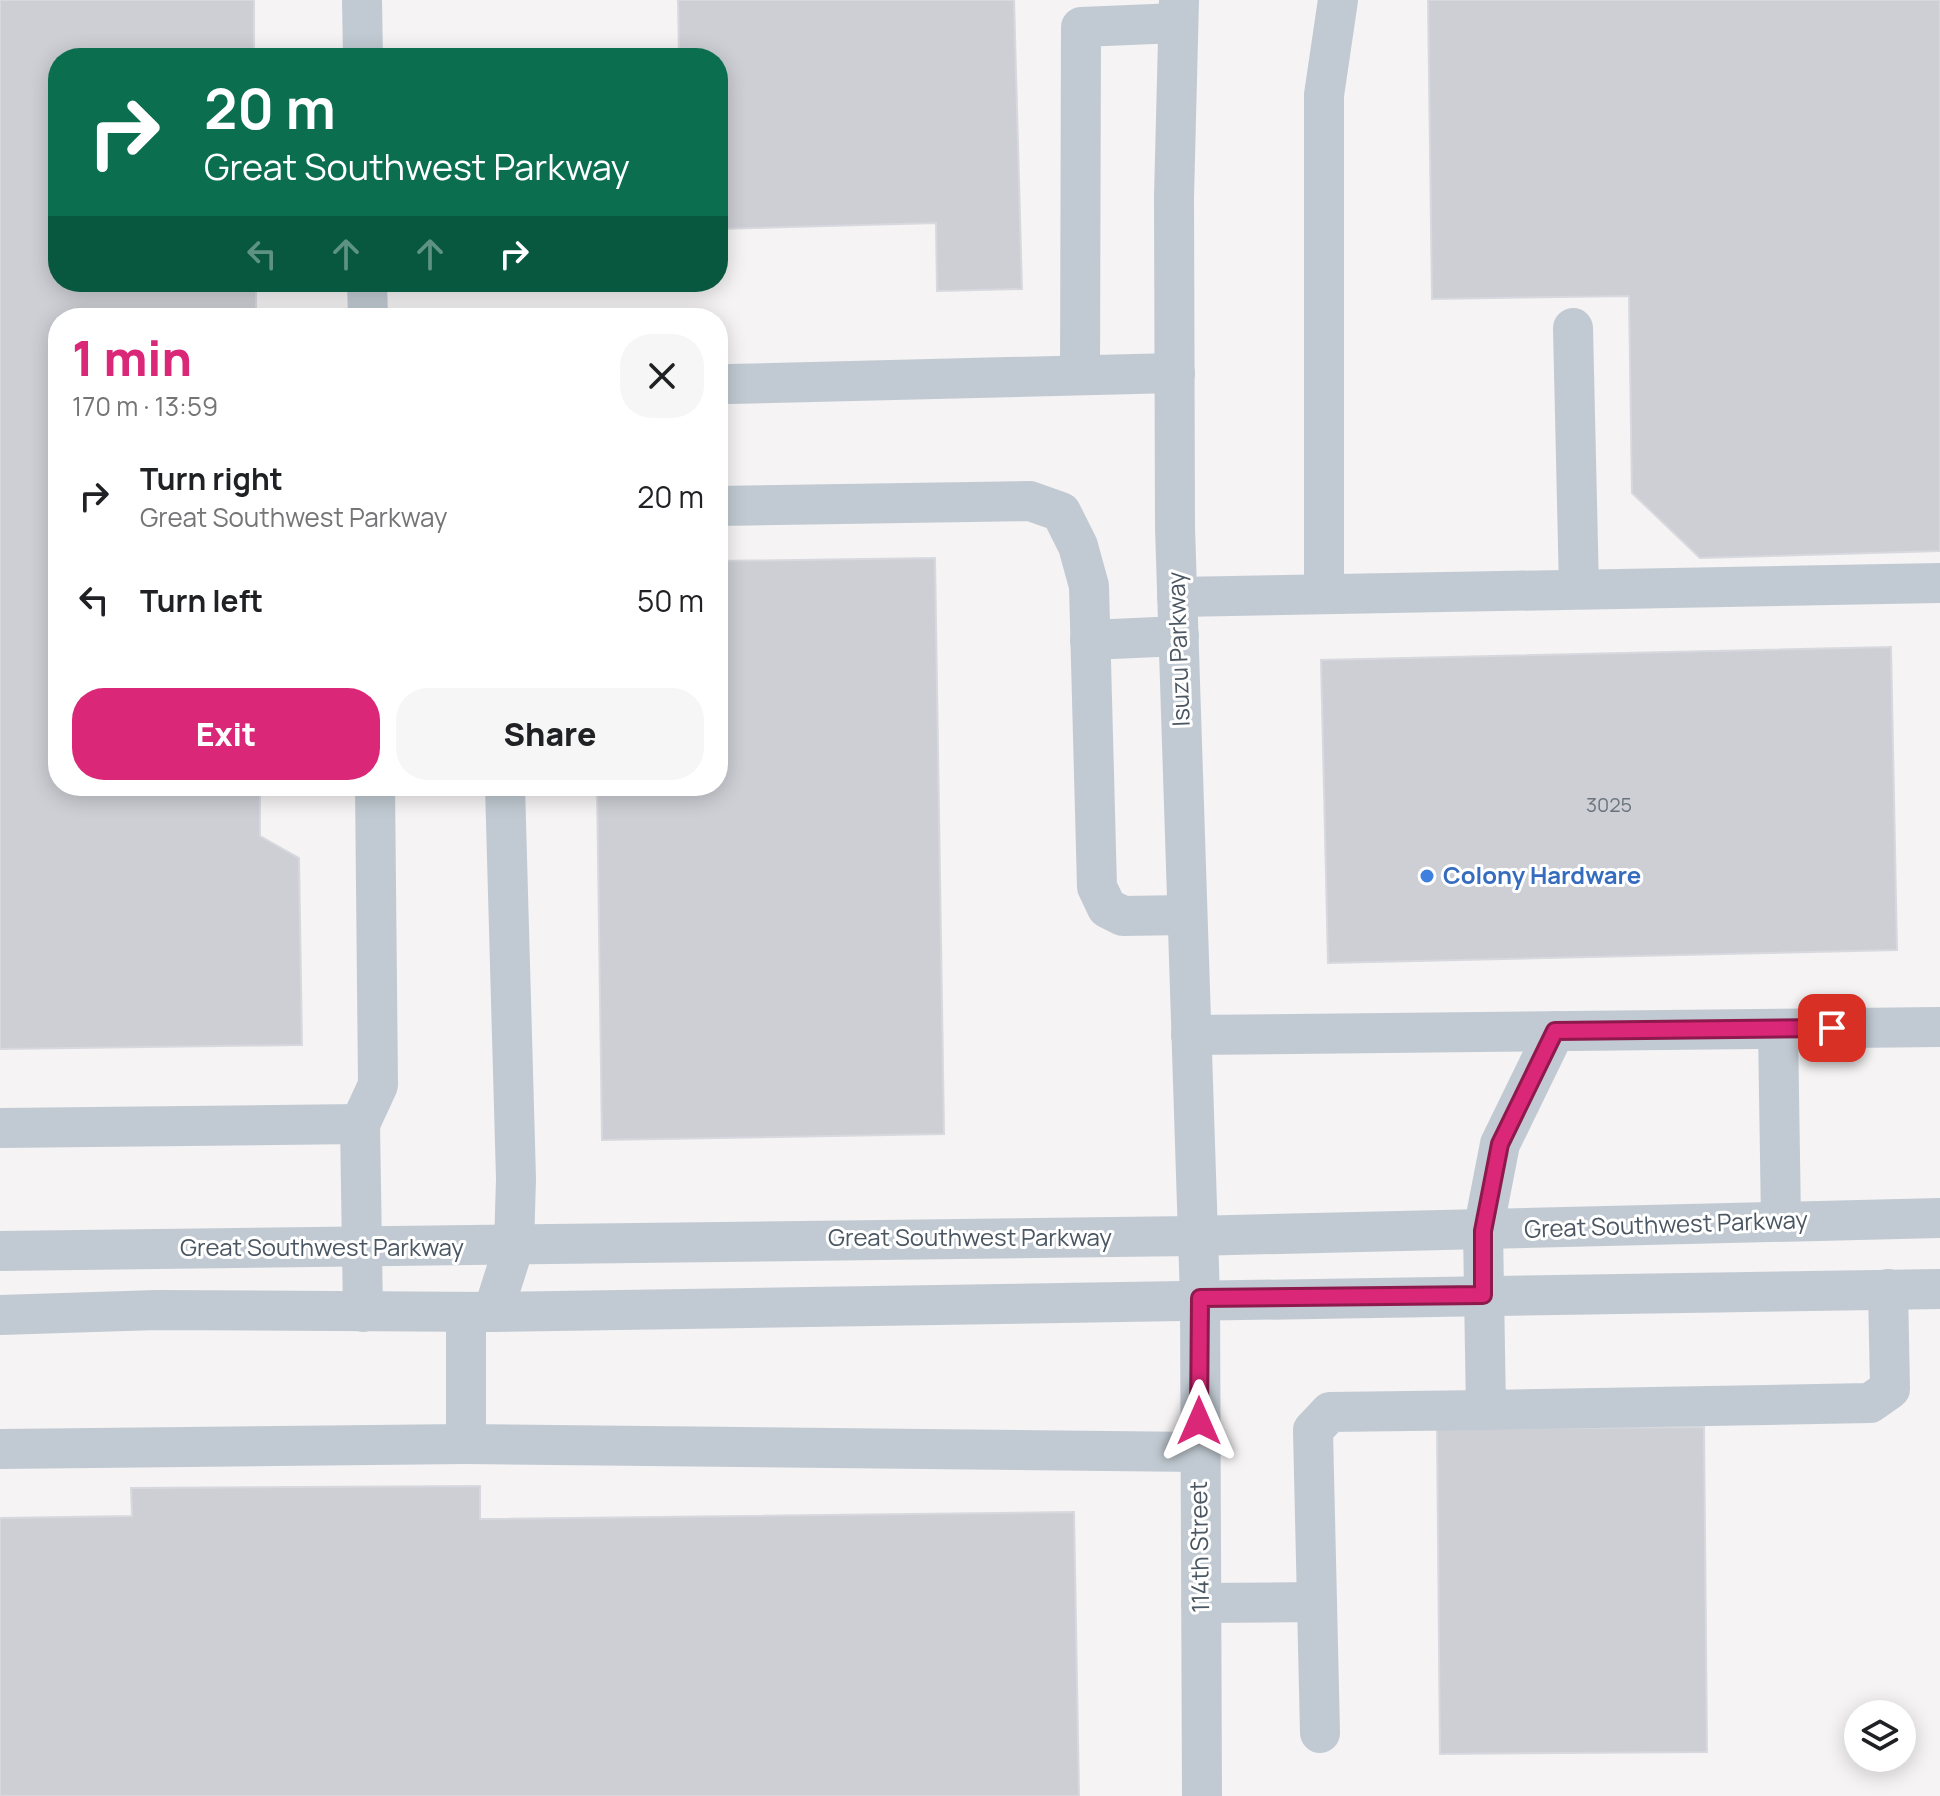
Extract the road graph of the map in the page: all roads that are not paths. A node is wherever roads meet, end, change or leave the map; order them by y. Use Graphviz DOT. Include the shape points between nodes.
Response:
graph roads {
  1 [pos="362,0"];
  2 [pos="1338,0"];
  3 [pos="1178,11"];
  4 [pos="363,48"];
  5 [pos="1573,328"];
  6 [pos="1175,373"];
  7 [pos="1080,375"];
  8 [pos="730,384"];
  9 [pos="728,506"];
  10 [pos="1940,583"];
  11 [pos="1579,589"];
  12 [pos="1324,594"];
  13 [pos="1178,617"];
  14 [pos="1090,640"];
  15 [pos="375,796"];
  16 [pos="505,796"];
  17 [pos="1187,915"];
  18 [pos="1940,1027"];
  19 [pos="1778,1029"];
  20 [pos="1555,1031"];
  21 [pos="1191,1035"];
  22 [pos="360,1124"];
  23 [pos="0,1128"];
  24 [pos="1940,1218"];
  25 [pos="1781,1221"];
  26 [pos="1483,1231"];
  27 [pos="1197,1236"];
  28 [pos="514,1246"];
  29 [pos="363,1248"];
  30 [pos="0,1251"];
  31 [pos="1888,1289"];
  32 [pos="1940,1289"];
  33 [pos="1483,1295"];
  34 [pos="1200,1298"];
  35 [pos="363,1312"];
  36 [pos="479,1312"];
  37 [pos="0,1315"];
  38 [pos="1486,1410"];
  39 [pos="466,1444"];
  40 [pos="0,1449"];
  41 [pos="1199,1452"];
  42 [pos="1317,1602"];
  43 [pos="1201,1603"];
  44 [pos="1320,1733"];
  45 [pos="1202,1796"];
  1 -- 4 [label="street"];
  2 -- 12 [label="street" via="1324,95"];
  3 -- 6 [label="street, Isuzu Parkway"];
  3 -- 7 [label="street" via="1081,27"];
  5 -- 11 [label="street"];
  6 -- 7 [label="street"];
  6 -- 13 [label="street, Isuzu Parkway"];
  7 -- 8 [label="street"];
  9 -- 14 [label="street" via="1030,501 1061,512 1089,586"];
  10 -- 11 [label="street"];
  11 -- 12 [label="street"];
  12 -- 13 [label="street"];
  13 -- 14 [label="street"];
  13 -- 17 [label="street, Isuzu Parkway"];
  14 -- 17 [label="street" via="1097,887 1107,908 1123,916"];
  15 -- 22 [label="street" via="378,1085"];
  16 -- 28 [label="street"];
  17 -- 21 [label="street, Isuzu Parkway"];
  18 -- 19 [label="street"];
  19 -- 20 [label="street"];
  19 -- 25 [label="street"];
  20 -- 21 [label="street"];
  20 -- 26 [label="street" via="1500,1144"];
  21 -- 27 [label="street, Isuzu Parkway"];
  22 -- 23 [label="street"];
  22 -- 29 [label="street"];
  24 -- 25 [label="street, Great Southwest Parkway"];
  25 -- 26 [label="street, Great Southwest Parkway"];
  26 -- 27 [label="street, Great Southwest Parkway"];
  26 -- 33 [label="street"];
  27 -- 28 [label="street, Great Southwest Parkway"];
  27 -- 34 [label="street, Isuzu Parkway"];
  28 -- 29 [label="street, Great Southwest Parkway"];
  28 -- 36 [label="street"];
  29 -- 30 [label="street, Great Southwest Parkway"];
  29 -- 35 [label="street"];
  31 -- 32 [label="street"];
  31 -- 33 [label="street"];
  31 -- 38 [label="street" via="1890,1389 1870,1403"];
  33 -- 34 [label="street"];
  33 -- 38 [label="street"];
  34 -- 36 [label="street"];
  34 -- 41 [label="street, 114th Street"];
  35 -- 36 [label="street"];
  35 -- 37 [label="street"];
  36 -- 39 [label="street"];
  38 -- 42 [label="street" via="1330,1412 1313,1430"];
  39 -- 40 [label="street"];
  39 -- 41 [label="street"];
  41 -- 43 [label="street, 114th Street"];
  42 -- 43 [label="street"];
  42 -- 44 [label="street"];
  43 -- 45 [label="street, 114th Street"];
}
